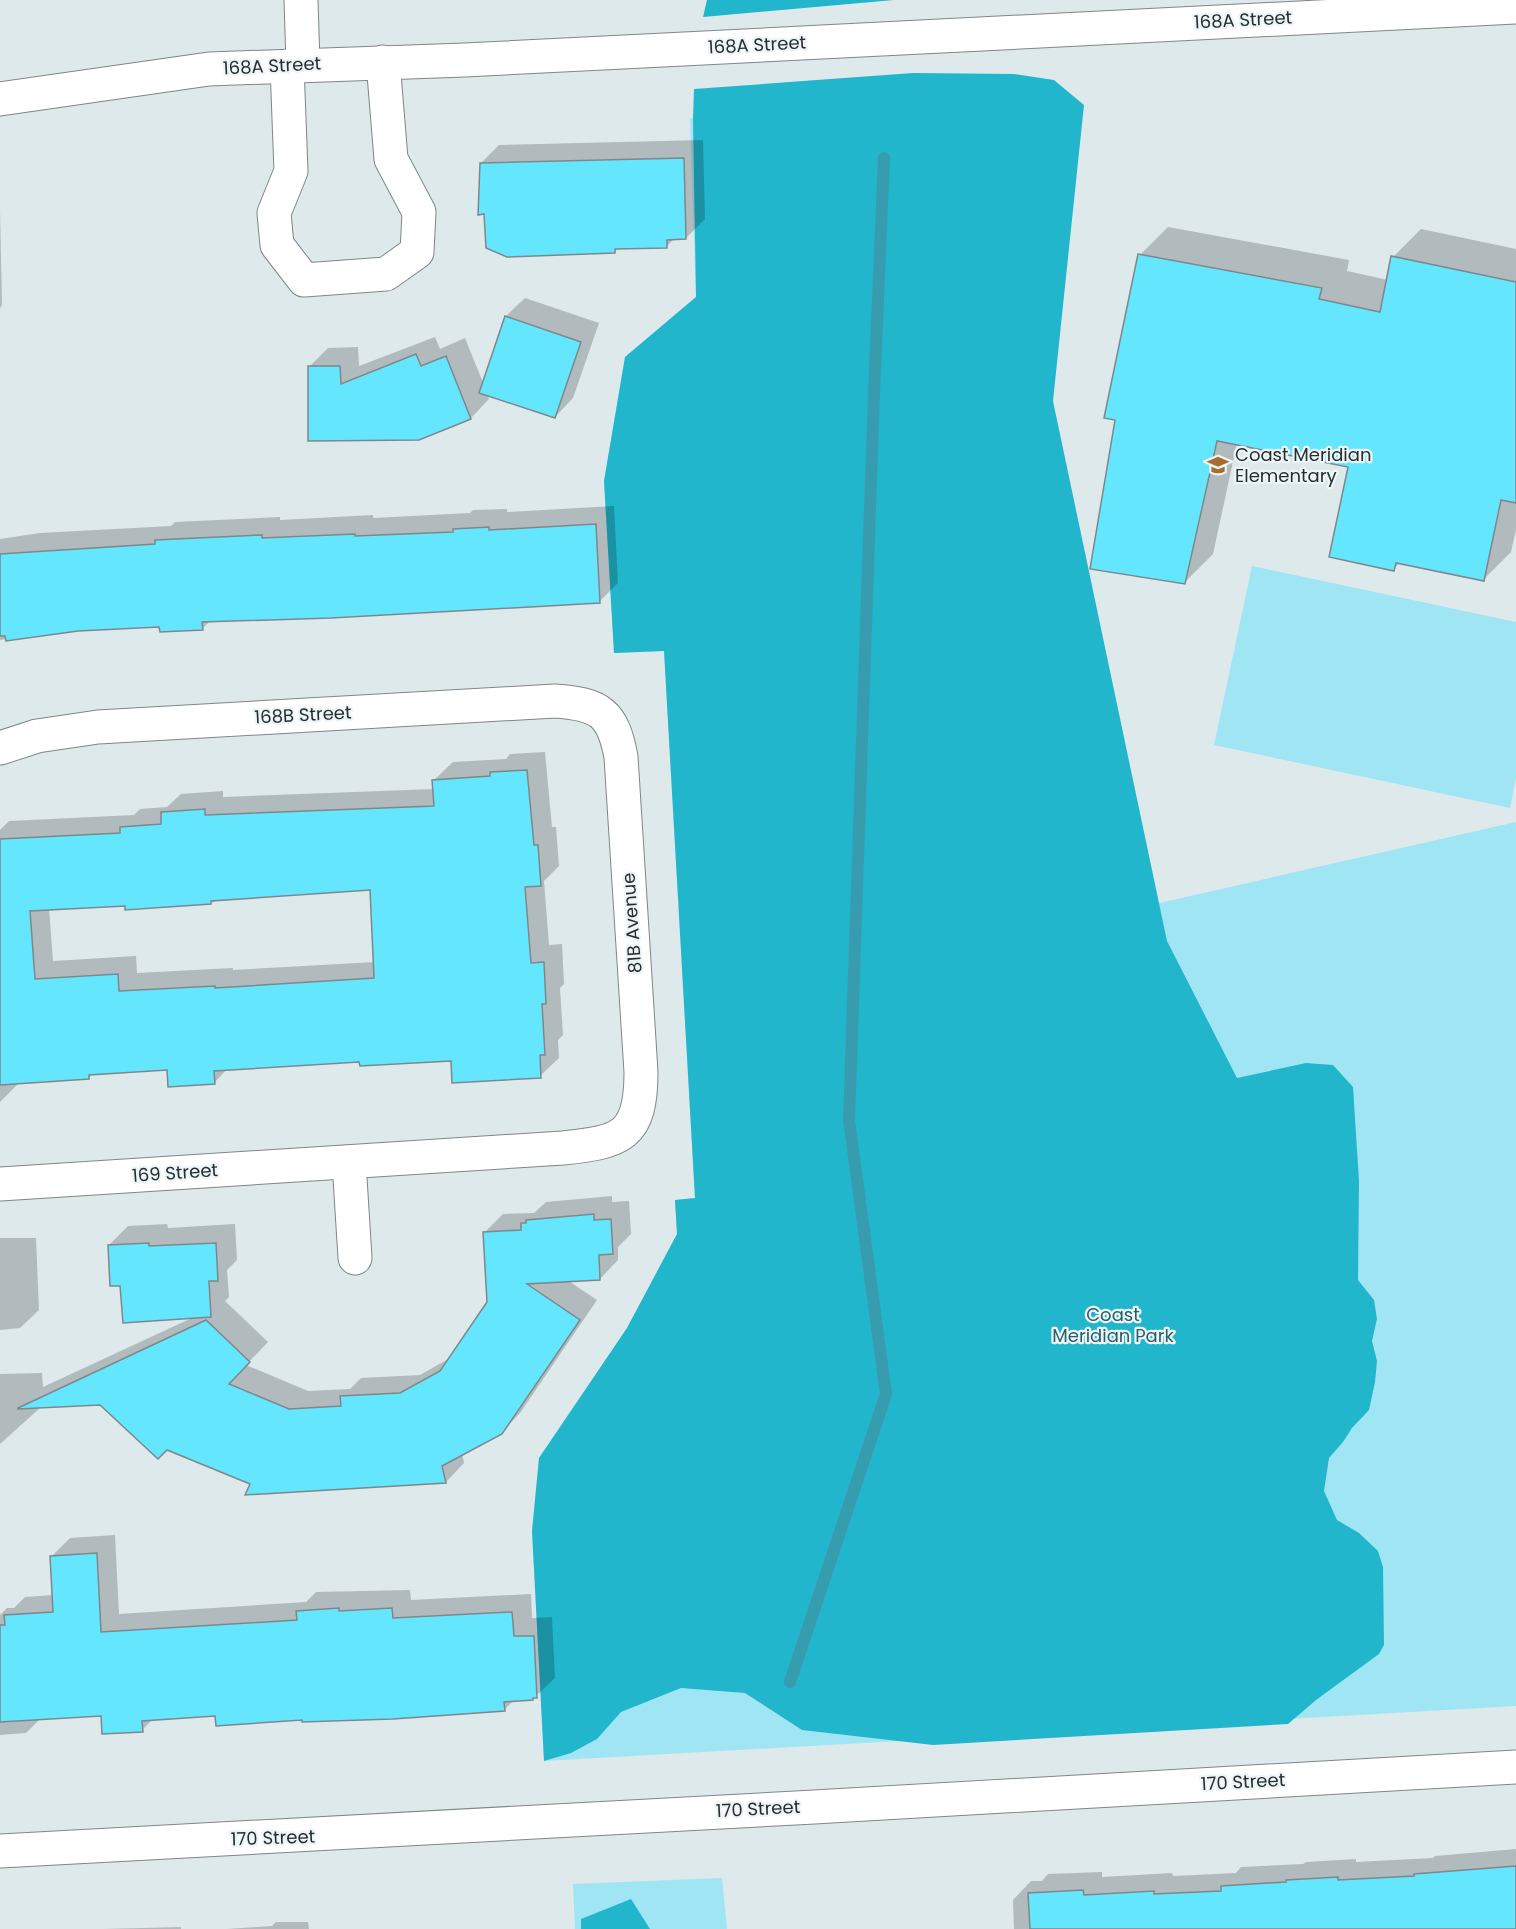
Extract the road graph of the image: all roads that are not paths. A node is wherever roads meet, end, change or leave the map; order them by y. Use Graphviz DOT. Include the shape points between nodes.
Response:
graph roads {
  1 [pos="301,0"];
  2 [pos="1516,6"];
  3 [pos="1295,9"];
  4 [pos="383,62"];
  5 [pos="295,65"];
  6 [pos="0,99"];
  7 [pos="605,715"];
  8 [pos="0,748"];
  9 [pos="627,1131"];
  10 [pos="350,1162"];
  11 [pos="0,1184"];
  12 [pos="354,1258"];
  13 [pos="1516,1767"];
  14 [pos="0,1851"];
  1 -- 5 [label="street"];
  2 -- 3 [label="street, 168A Street"];
  3 -- 4 [label="street, 168A Street"];
  4 -- 5 [label="street, 168A Street"];
  4 -- 5 [label="street" via="391,159 419,212 417,252 386,274 304,280 277,245 274,213 291,171"];
  5 -- 6 [label="street, 168A Street" via="209,69"];
  7 -- 8 [label="street, 168B Street" via="582,704 555,701 98,727 37,736"];
  7 -- 9 [label="street, 81B Avenue" via="612,723 621,757 641,1072 640,1102"];
  9 -- 10 [label="street, 169 Street" via="581,1146"];
  10 -- 11 [label="street, 169 Street"];
  10 -- 12 [label="street"];
  13 -- 14 [label="street, 170 Street"];
}
